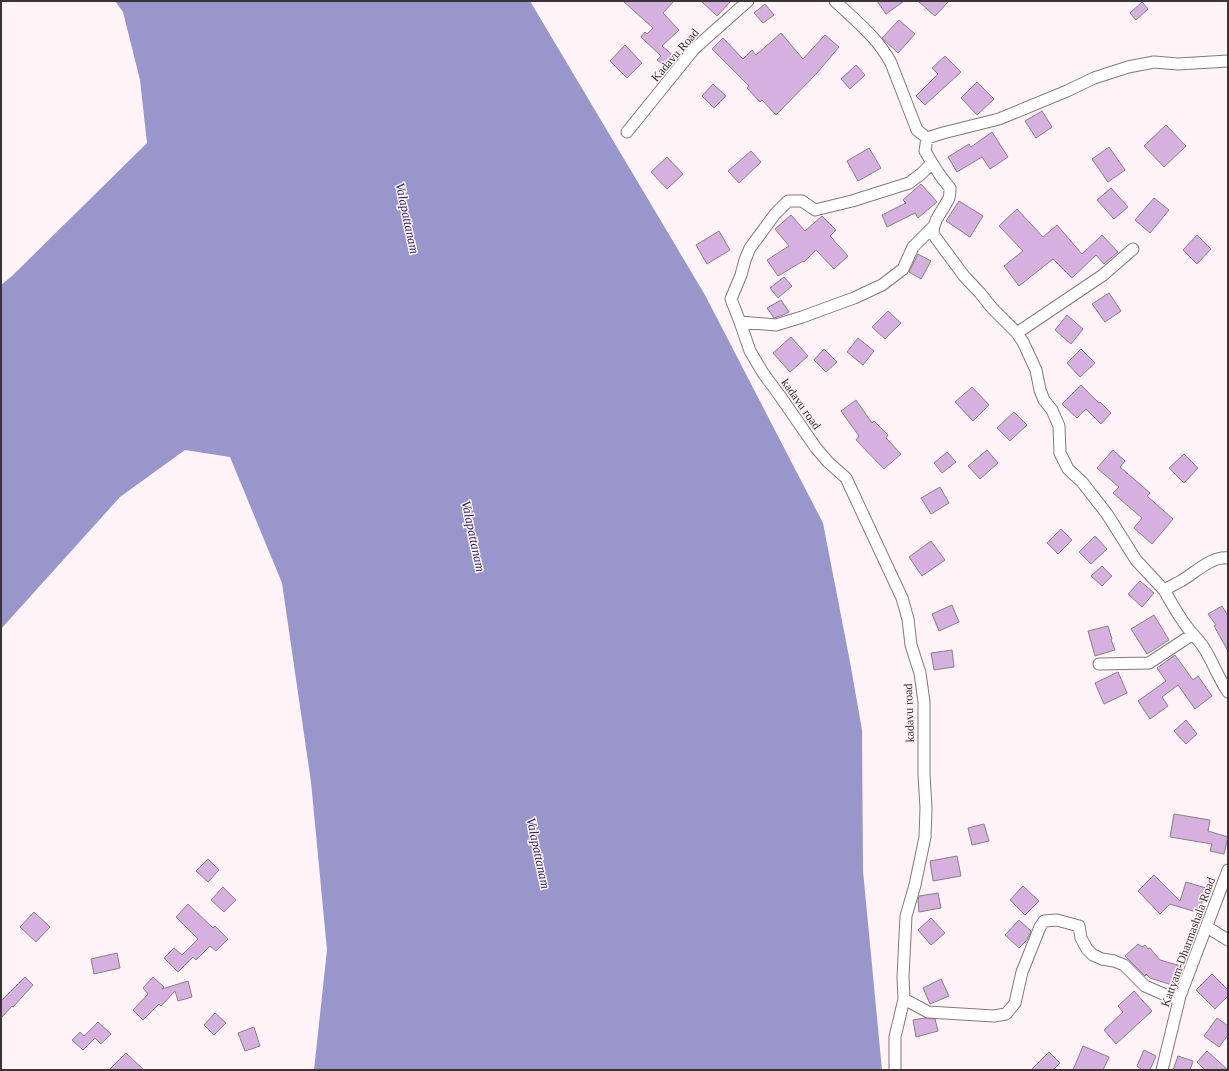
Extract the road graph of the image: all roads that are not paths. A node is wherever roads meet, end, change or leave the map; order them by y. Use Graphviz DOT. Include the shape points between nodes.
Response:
graph roads {
  1 [pos="748,1"];
  2 [pos="835,1"];
  3 [pos="1228,61"];
  4 [pos="627,132"];
  5 [pos="927,138"];
  6 [pos="932,163"];
  7 [pos="933,227"];
  8 [pos="1133,249"];
  9 [pos="740,322"];
  10 [pos="1017,333"];
  11 [pos="1228,558"];
  12 [pos="1164,590"];
  13 [pos="1193,634"];
  14 [pos="1099,664"];
  15 [pos="1228,692"];
  16 [pos="1228,870"];
  17 [pos="1207,927"];
  18 [pos="1228,940"];
  19 [pos="1180,996"];
  20 [pos="904,999"];
  21 [pos="895,1070"];
  22 [pos="1162,1070"];
  1 -- 4 [label="street, Kadavu Road" via="694,49"];
  2 -- 5 [label="street" via="886,52 917,130"];
  3 -- 5 [label="street" via="1178,64 1154,62 1128,67 1094,78 999,118"];
  5 -- 6 [label="street" via="924,151"];
  6 -- 7 [label="street" via="950,188 949,199"];
  6 -- 9 [label="street, kadavu road" via="909,183 852,201 815,210 802,201 788,200 750,248 745,260 731,299"];
  7 -- 9 [label="street" via="913,247 903,269 882,285 854,298 776,326"];
  7 -- 10 [label="street" via="933,234 964,276"];
  8 -- 10 [label="street" via="1103,275"];
  9 -- 20 [label="street, kadavu road" via="750,350 763,373 816,448 846,478 902,598 908,619 924,702 926,808 925,837 906,916"];
  10 -- 12 [label="street" via="1036,370 1044,400 1059,426 1060,453 1068,469 1082,482 1107,514 1136,560"];
  11 -- 12 [label="street" via="1222,557 1197,569 1182,581"];
  12 -- 13 [label="street"];
  13 -- 14 [label="street" via="1150,663"];
  13 -- 15 [label="street" via="1212,660 1219,679"];
  16 -- 17 [label="street, Kattyam-Dharmashala Road"];
  17 -- 18 [label="street"];
  17 -- 19 [label="street, Kattyam-Dharmashala Road"];
  19 -- 20 [label="street" via="1170,997 1145,986 1124,965 1094,955 1081,938 1079,926 1057,920 1044,921 1040,927 1022,972 1015,1003 1006,1014 988,1016 928,1012"];
  19 -- 22 [label="street, Kattyam-Dharmashala Road"];
  20 -- 21 [label="street, kadavu road" via="895,1037"];
}
